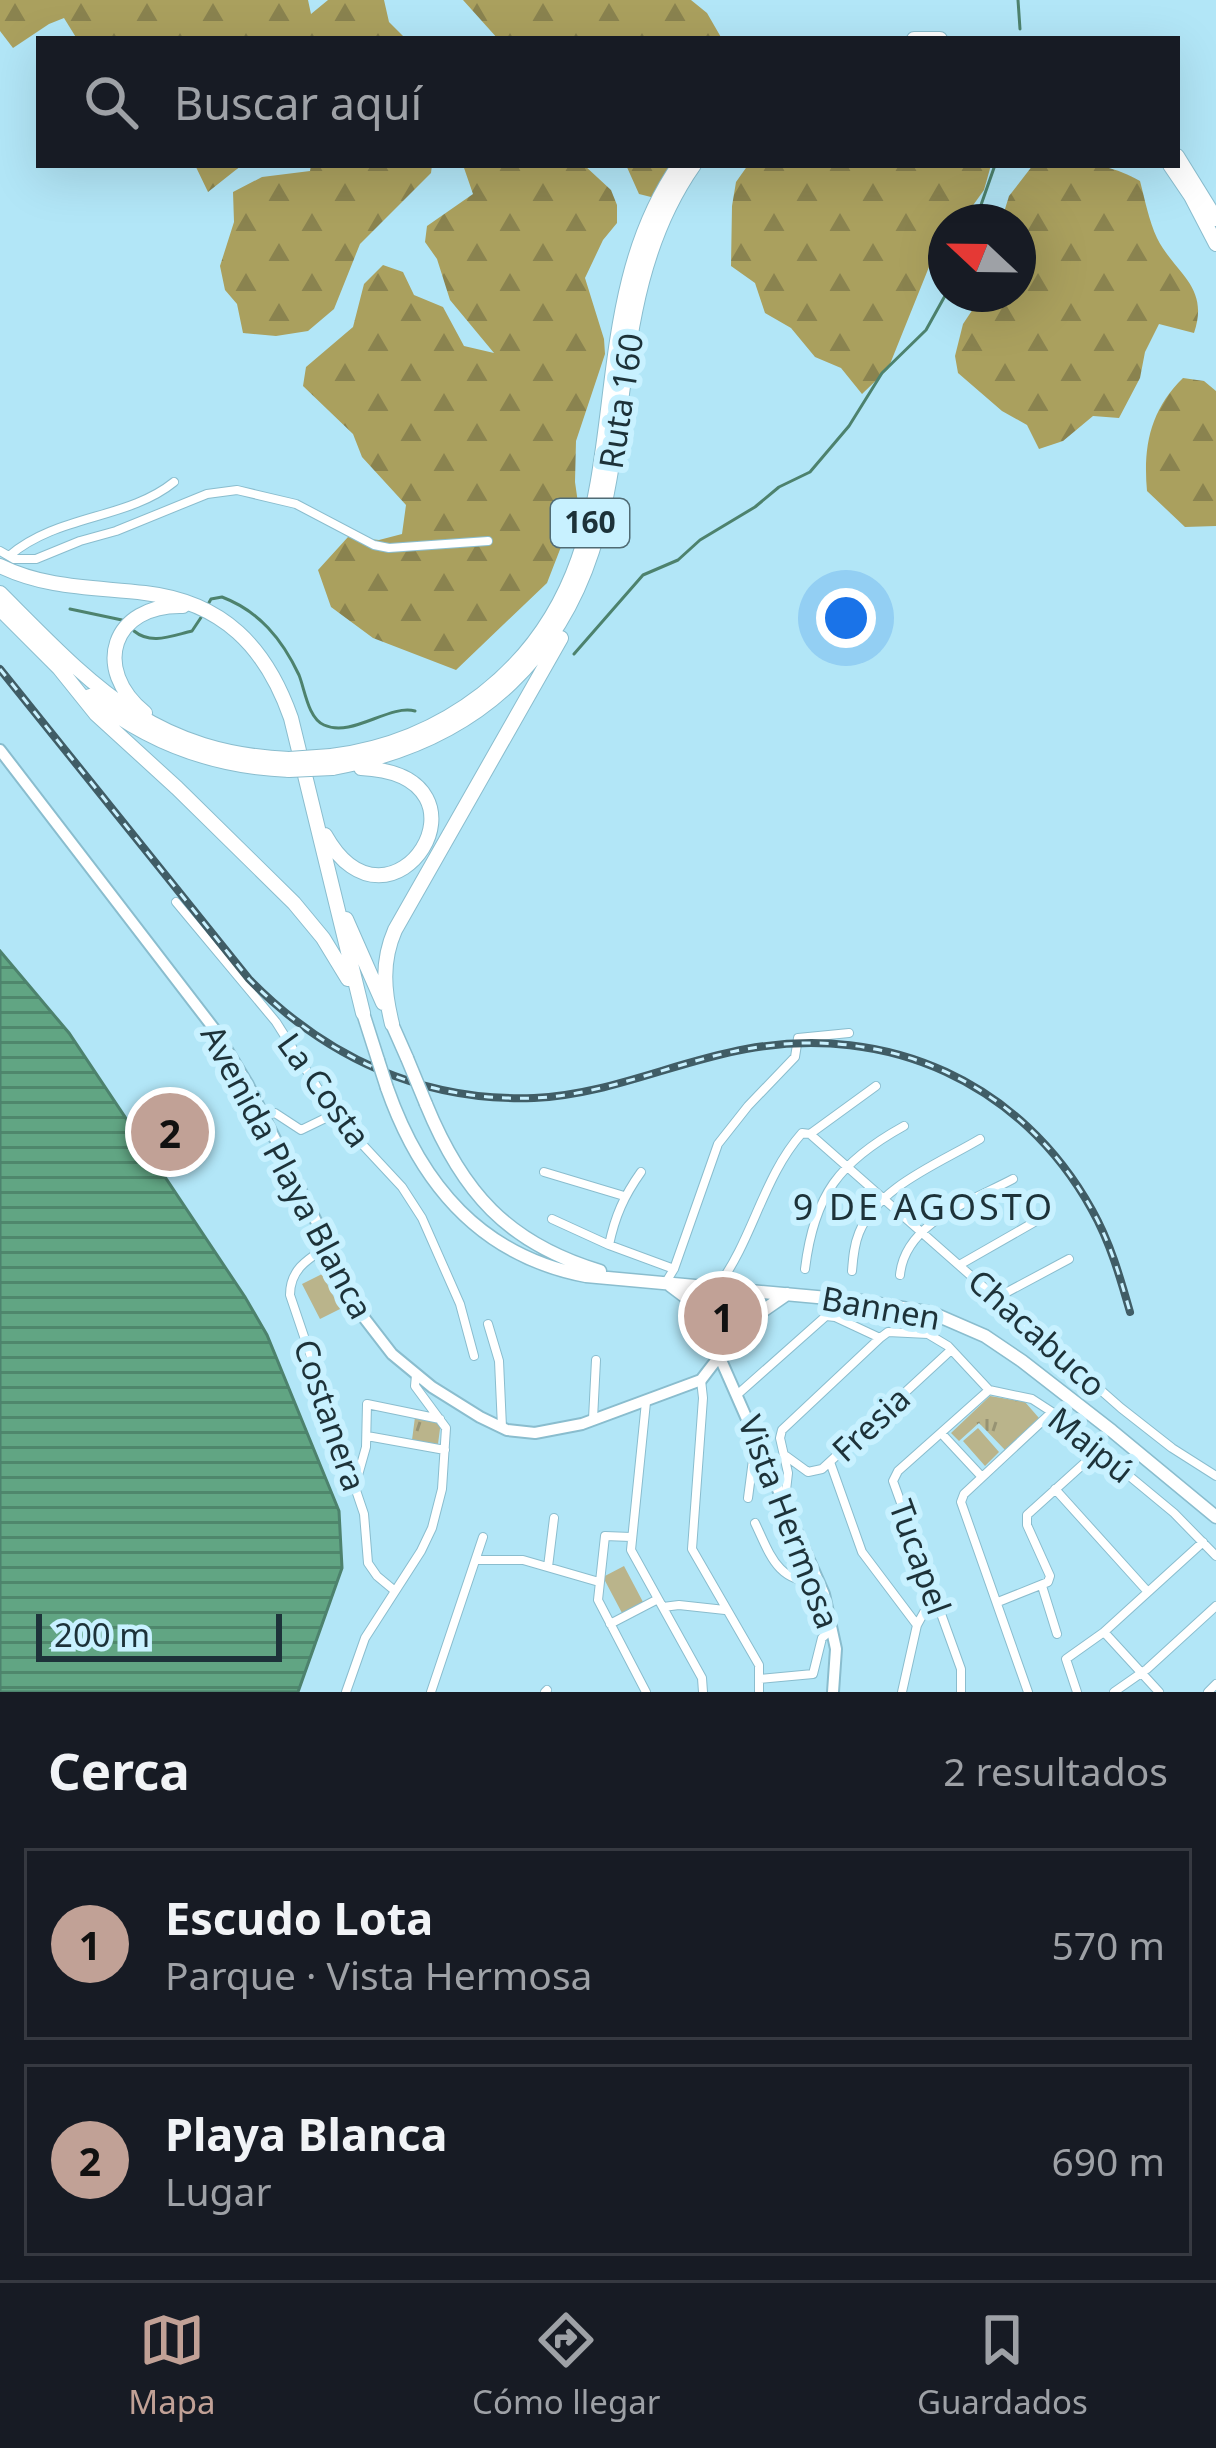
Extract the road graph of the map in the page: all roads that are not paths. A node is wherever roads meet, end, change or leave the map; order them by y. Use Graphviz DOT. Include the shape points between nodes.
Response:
graph roads {
  1 [pos="1180,161"];
  2 [pos="677,168"];
  3 [pos="692,168"];
  4 [pos="1172,168"];
  5 [pos="1216,219"];
  6 [pos="1216,244"];
  7 [pos="174,482"];
  8 [pos="488,541"];
  9 [pos="3,558"];
  10 [pos="581,586"];
  11 [pos="0,593"];
  12 [pos="0,609"];
  13 [pos="204,610"];
  14 [pos="55,663"];
  15 [pos="178,737"];
  16 [pos="0,750"];
  17 [pos="331,762"];
  18 [pos="289,765"];
  19 [pos="315,816"];
  20 [pos="332,883"];
  21 [pos="176,902"];
  22 [pos="363,1012"];
  23 [pos="392,1024"];
  24 [pos="849,1033"];
  25 [pos="876,1087"];
  26 [pos="334,1114"];
  27 [pos="264,1115"];
  28 [pos="904,1126"];
  29 [pos="811,1134"];
  30 [pos="980,1139"];
  31 [pos="847,1165"];
  32 [pos="544,1172"];
  33 [pos="641,1172"];
  34 [pos="1013,1179"];
  35 [pos="624,1196"];
  36 [pos="884,1196"];
  37 [pos="552,1220"];
  38 [pos="1038,1220"];
  39 [pos="922,1230"];
  40 [pos="609,1245"];
  41 [pos="328,1246"];
  42 [pos="1070,1259"];
  43 [pos="961,1264"];
  44 [pos="674,1269"];
  45 [pos="805,1269"];
  46 [pos="852,1271"];
  47 [pos="900,1275"];
  48 [pos="624,1278"];
  49 [pos="666,1282"];
  50 [pos="718,1286"];
  51 [pos="746,1289"];
  52 [pos="787,1294"];
  53 [pos="998,1297"];
  54 [pos="706,1315"];
  55 [pos="488,1324"];
  56 [pos="742,1324"];
  57 [pos="880,1337"];
  58 [pos="951,1350"];
  59 [pos="474,1356"];
  60 [pos="721,1357"];
  61 [pos="596,1360"];
  62 [pos="416,1375"];
  63 [pos="701,1380"];
  64 [pos="988,1390"];
  65 [pos="738,1394"];
  66 [pos="646,1402"];
  67 [pos="1052,1412"];
  68 [pos="441,1420"];
  69 [pos="593,1420"];
  70 [pos="502,1429"];
  71 [pos="940,1433"];
  72 [pos="367,1436"];
  73 [pos="759,1442"];
  74 [pos="445,1450"];
  75 [pos="1099,1450"];
  76 [pos="786,1456"];
  77 [pos="830,1462"];
  78 [pos="1216,1476"];
  79 [pos="982,1477"];
  80 [pos="354,1488"];
  81 [pos="1055,1489"];
  82 [pos="748,1498"];
  83 [pos="784,1501"];
  84 [pos="1216,1516"];
  85 [pos="554,1518"];
  86 [pos="755,1523"];
  87 [pos="483,1537"];
  88 [pos="631,1537"];
  89 [pos="1203,1542"];
  90 [pos="1216,1556"];
  91 [pos="477,1561"];
  92 [pos="548,1567"];
  93 [pos="599,1582"];
  94 [pos="819,1582"];
  95 [pos="1042,1586"];
  96 [pos="395,1591"];
  97 [pos="1148,1592"];
  98 [pos="934,1595"];
  99 [pos="998,1602"];
  100 [pos="660,1603"];
  101 [pos="1216,1606"];
  102 [pos="726,1611"];
  103 [pos="610,1624"];
  104 [pos="917,1625"];
  105 [pos="834,1629"];
  106 [pos="1104,1632"];
  107 [pos="1058,1634"];
  108 [pos="1142,1673"];
  109 [pos="760,1679"];
  110 [pos="1216,1684"];
  111 [pos="346,1692"];
  112 [pos="431,1692"];
  113 [pos="646,1692"];
  114 [pos="703,1692"];
  115 [pos="759,1692"];
  116 [pos="833,1692"];
  117 [pos="902,1692"];
  118 [pos="961,1692"];
  119 [pos="1028,1692"];
  120 [pos="1077,1692"];
  121 [pos="1114,1692"];
  122 [pos="1159,1692"];
  123 [pos="1208,1692"];
  1 -- 5 [label="highway"];
  2 -- 17 [label="highway, Ruta 160 / 160" via="632,262 591,518 560,604 522,658 474,700 398,740"];
  3 -- 10 [label="highway, Ruta 160 / 160" via="643,270 603,518"];
  4 -- 6 [label="highway"];
  7 -- 9 [label="street" via="47,531"];
  8 -- 9 [label="street" via="389,548 296,504 227,490 36,559"];
  9 -- 13 [label="highway" via="53,585 160,595"];
  10 -- 17 [label="highway, Ruta 160 / 160" via="541,651 478,711 404,750"];
  10 -- 23 [label="highway" via="562,637 391,940 384,976"];
  11 -- 15 [label="highway, Ruta 160 / 160" via="101,692"];
  12 -- 14 [label="highway, Ruta 160 / 160"];
  13 -- 15 [label="highway" via="150,609 130,622 116,647 125,694"];
  13 -- 19 [label="highway" via="244,636 273,674"];
  14 -- 18 [label="highway, Ruta 160 / 160" via="107,709 166,744 228,763"];
  14 -- 22 [label="highway" via="96,713 304,914"];
  15 -- 18 [label="highway, Ruta 160 / 160"];
  16 -- 27 [label="street, Avenida Playa Blanca" via="207,1019"];
  17 -- 18 [label="highway, Ruta 160 / 160, bridge"];
  17 -- 19 [label="highway" via="409,779 428,804 428,840 406,866 369,874 342,860"];
  19 -- 20 [label="highway"];
  20 -- 22 [label="highway"];
  20 -- 23 [label="highway"];
  21 -- 26 [label="street, La Costa" via="276,1022"];
  22 -- 48 [label="main road, bridge" via="408,1141 440,1191 509,1249 586,1276"];
  23 -- 48 [label="main road, bridge" via="445,1148 499,1219 546,1251"];
  24 -- 44 [label="street" via="798,1038 795,1057 728,1130"];
  25 -- 29 [label="street"];
  26 -- 27 [label="street" via="301,1130"];
  26 -- 59 [label="street, La Costa" via="422,1218"];
  27 -- 41 [label="street, Avenida Playa Blanca"];
  28 -- 31 [label="street"];
  29 -- 31 [label="street, Chacabuco"];
  29 -- 50 [label="street" via="800,1134 779,1164"];
  30 -- 36 [label="street"];
  31 -- 36 [label="street, Chacabuco"];
  31 -- 45 [label="street" via="818,1206"];
  32 -- 35 [label="street"];
  33 -- 35 [label="street"];
  34 -- 39 [label="street"];
  35 -- 40 [label="street"];
  36 -- 39 [label="street, Chacabuco"];
  36 -- 46 [label="street" via="861,1226"];
  37 -- 40 [label="street"];
  38 -- 43 [label="street"];
  39 -- 43 [label="street, Chacabuco"];
  39 -- 47 [label="street" via="904,1253"];
  40 -- 44 [label="street"];
  41 -- 62 [label="street, Avenida Playa Blanca" via="373,1332"];
  41 -- 80 [label="street, Costanera" via="296,1271 290,1295"];
  42 -- 53 [label="street"];
  43 -- 53 [label="street, Chacabuco"];
  44 -- 49 [label="street"];
  48 -- 49 [label="main road, Bannen"];
  49 -- 50 [label="main road, Bannen"];
  49 -- 54 [label="main road"];
  50 -- 51 [label="main road, Bannen"];
  50 -- 54 [label="street"];
  51 -- 52 [label="main road, Bannen"];
  51 -- 56 [label="street"];
  52 -- 56 [label="main road"];
  52 -- 84 [label="main road, Bannen" via="919,1310 972,1328"];
  53 -- 78 [label="street, Chacabuco" via="1121,1408"];
  54 -- 56 [label="street" via="721,1333"];
  54 -- 56 [label="street" via="717,1299 732,1300 742,1306"];
  54 -- 60 [label="street, Vista Hermosa"];
  55 -- 70 [label="street" via="501,1374"];
  56 -- 60 [label="street"];
  57 -- 58 [label="street" via="925,1333"];
  57 -- 65 [label="street" via="826,1316"];
  57 -- 76 [label="street" via="782,1430"];
  58 -- 64 [label="street"];
  58 -- 77 [label="street, Fresia"];
  60 -- 63 [label="street"];
  60 -- 65 [label="street, Vista Hermosa"];
  61 -- 69 [label="street"];
  62 -- 68 [label="street" via="415,1386"];
  62 -- 70 [label="street, Avenida Playa Blanca"];
  63 -- 66 [label="street"];
  63 -- 102 [label="street" via="692,1549"];
  64 -- 67 [label="street, Maipú"];
  64 -- 71 [label="street, Tucapel"];
  65 -- 73 [label="street, Vista Hermosa"];
  66 -- 69 [label="street"];
  66 -- 88 [label="street"];
  67 -- 75 [label="street, Maipú"];
  67 -- 79 [label="street"];
  68 -- 72 [label="street" via="367,1404"];
  68 -- 74 [label="street"];
  69 -- 70 [label="street" via="535,1432"];
  71 -- 79 [label="street"];
  71 -- 98 [label="street, Tucapel" via="893,1480"];
  72 -- 74 [label="street"];
  72 -- 80 [label="street"];
  73 -- 82 [label="street"];
  73 -- 83 [label="street, Vista Hermosa"];
  74 -- 96 [label="street" via="432,1528"];
  75 -- 81 [label="street"];
  75 -- 89 [label="street, Maipú"];
  76 -- 77 [label="street, Fresia" via="808,1472"];
  76 -- 83 [label="street"];
  77 -- 104 [label="street" via="862,1552"];
  79 -- 99 [label="street" via="961,1502"];
  80 -- 96 [label="street, Costanera" via="368,1563"];
  81 -- 95 [label="street" via="1026,1517 1050,1576"];
  81 -- 97 [label="street"];
  83 -- 94 [label="street, Vista Hermosa"];
  85 -- 92 [label="street"];
  86 -- 94 [label="street" via="778,1569"];
  87 -- 91 [label="street"];
  88 -- 93 [label="street" via="605,1536"];
  88 -- 100 [label="street"];
  89 -- 90 [label="street, Maipú"];
  89 -- 97 [label="street"];
  91 -- 92 [label="street"];
  91 -- 112 [label="street"];
  92 -- 93 [label="street"];
  93 -- 103 [label="street"];
  94 -- 105 [label="street, Vista Hermosa"];
  95 -- 99 [label="street"];
  95 -- 107 [label="street"];
  96 -- 111 [label="street" via="362,1644"];
  97 -- 106 [label="street"];
  98 -- 104 [label="street"];
  98 -- 118 [label="street, Tucapel" via="961,1669"];
  99 -- 119 [label="street"];
  100 -- 102 [label="street"];
  100 -- 103 [label="street"];
  100 -- 114 [label="street"];
  101 -- 108 [label="street"];
  102 -- 109 [label="street"];
  103 -- 113 [label="street"];
  104 -- 117 [label="street"];
  105 -- 109 [label="street" via="823,1636 811,1675"];
  105 -- 116 [label="street, Vista Hermosa"];
  106 -- 108 [label="street"];
  106 -- 120 [label="street" via="1066,1659"];
  108 -- 121 [label="street"];
  108 -- 122 [label="street"];
  109 -- 115 [label="street"];
  110 -- 123 [label="street"];
}
